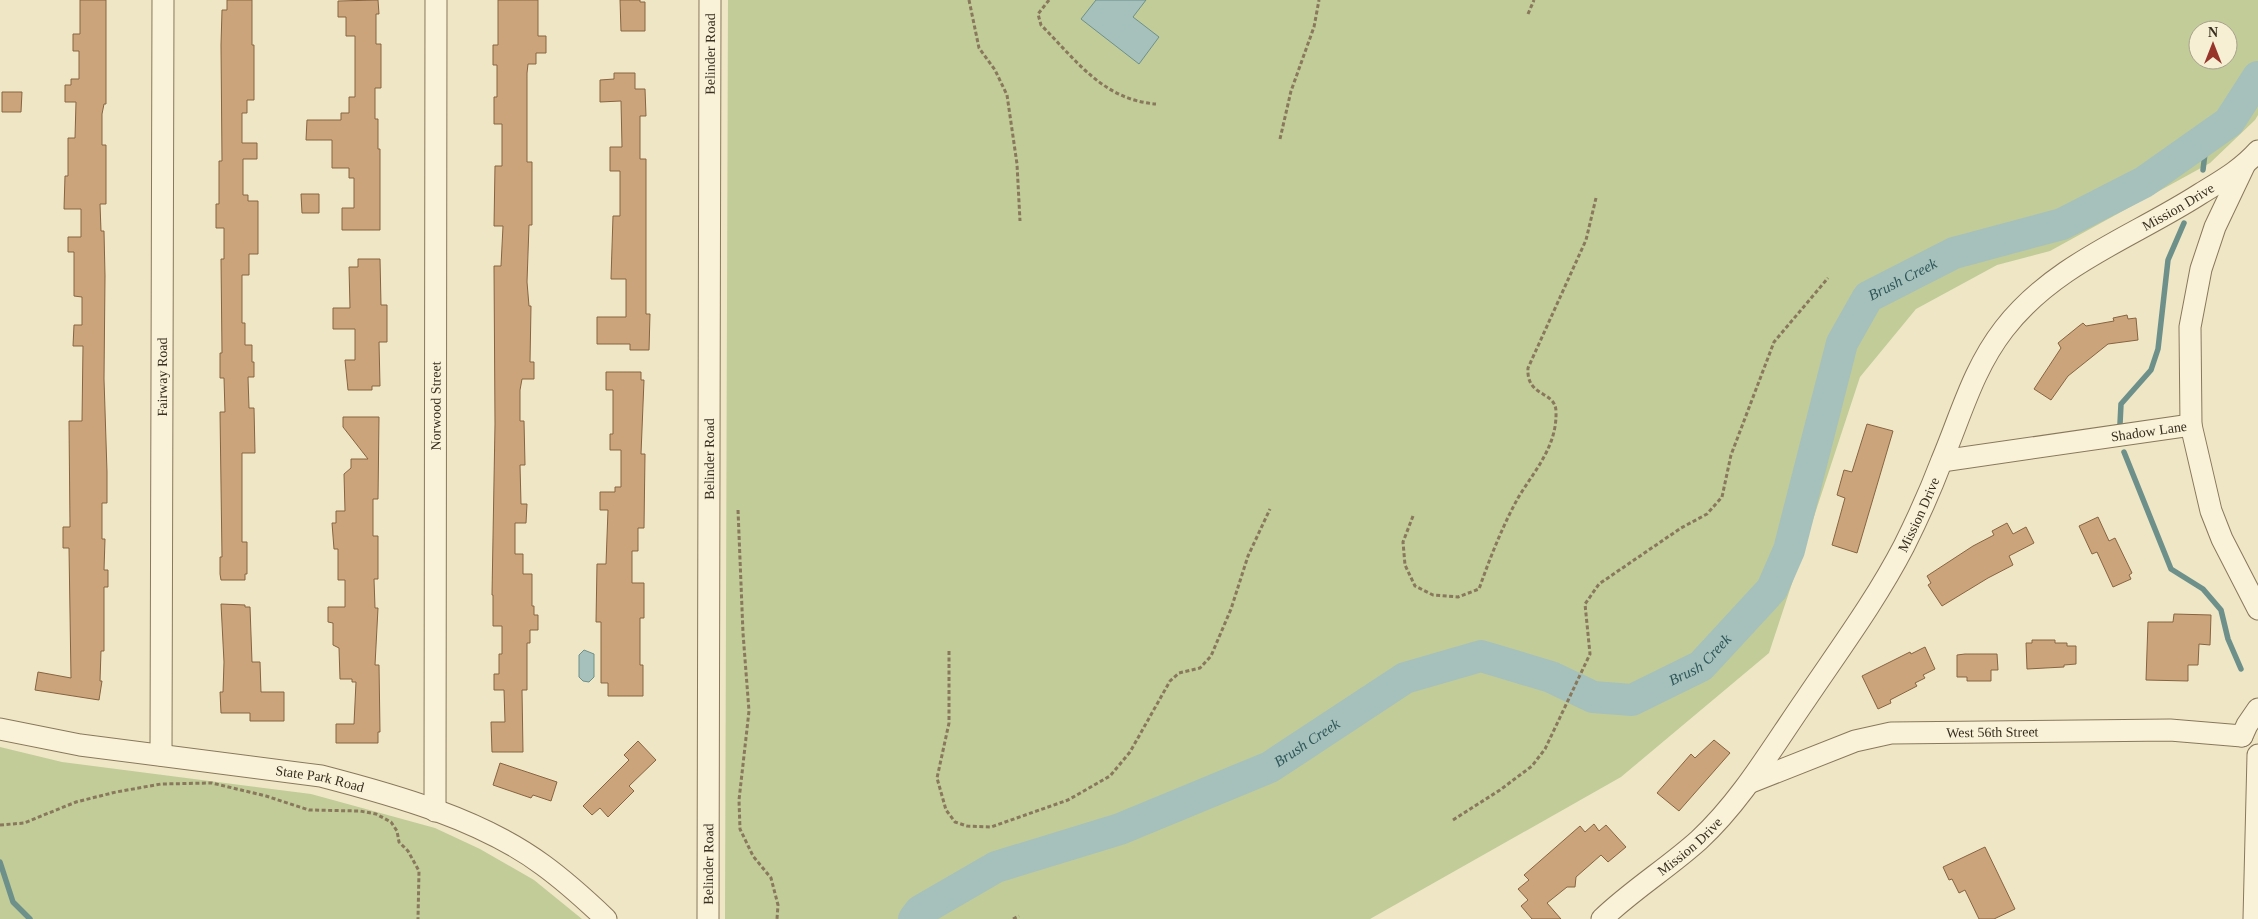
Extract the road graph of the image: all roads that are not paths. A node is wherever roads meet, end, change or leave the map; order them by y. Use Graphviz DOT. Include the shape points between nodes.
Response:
graph roads {
  1 [pos="163,0"];
  2 [pos="436,0"];
  3 [pos="710,0"];
  4 [pos="2251,159"];
  5 [pos="2191,425"];
  6 [pos="1942,461"];
  7 [pos="2258,609"];
  8 [pos="2258,709"];
  9 [pos="0,730"];
  10 [pos="2242,736"];
  11 [pos="161,755"];
  12 [pos="2258,755"];
  13 [pos="1751,782"];
  14 [pos="434,811"];
  15 [pos="606,919"];
  16 [pos="708,919"];
  17 [pos="1602,919"];
  18 [pos="2254,919"];
  1 -- 11 [label="street, Fairway Road"];
  2 -- 14 [label="street, Norwood Street"];
  3 -- 16 [label="street, Belinder Road"];
  4 -- 5 [label="street" via="2216,227 2201,269 2190,327"];
  4 -- 6 [label="street, Mission Drive" via="2177,209 2092,255 2038,292 2005,327 1986,354 1964,399"];
  5 -- 6 [label="street, Shadow Lane"];
  5 -- 7 [label="street, Shadow Lane" via="2211,511"];
  6 -- 13 [label="street, Mission Drive" via="1903,547 1858,622"];
  8 -- 10 [label="street"];
  9 -- 11 [label="street, State Park Road" via="80,745"];
  10 -- 12 [label="street"];
  10 -- 13 [label="street, West 56th Street" via="2170,730 1891,733 1855,741"];
  11 -- 14 [label="street, State Park Road" via="321,776"];
  12 -- 18 [label="street"];
  13 -- 17 [label="street, Mission Drive" via="1699,840"];
  14 -- 15 [label="street, State Park Road" via="478,828 541,864"];
}
